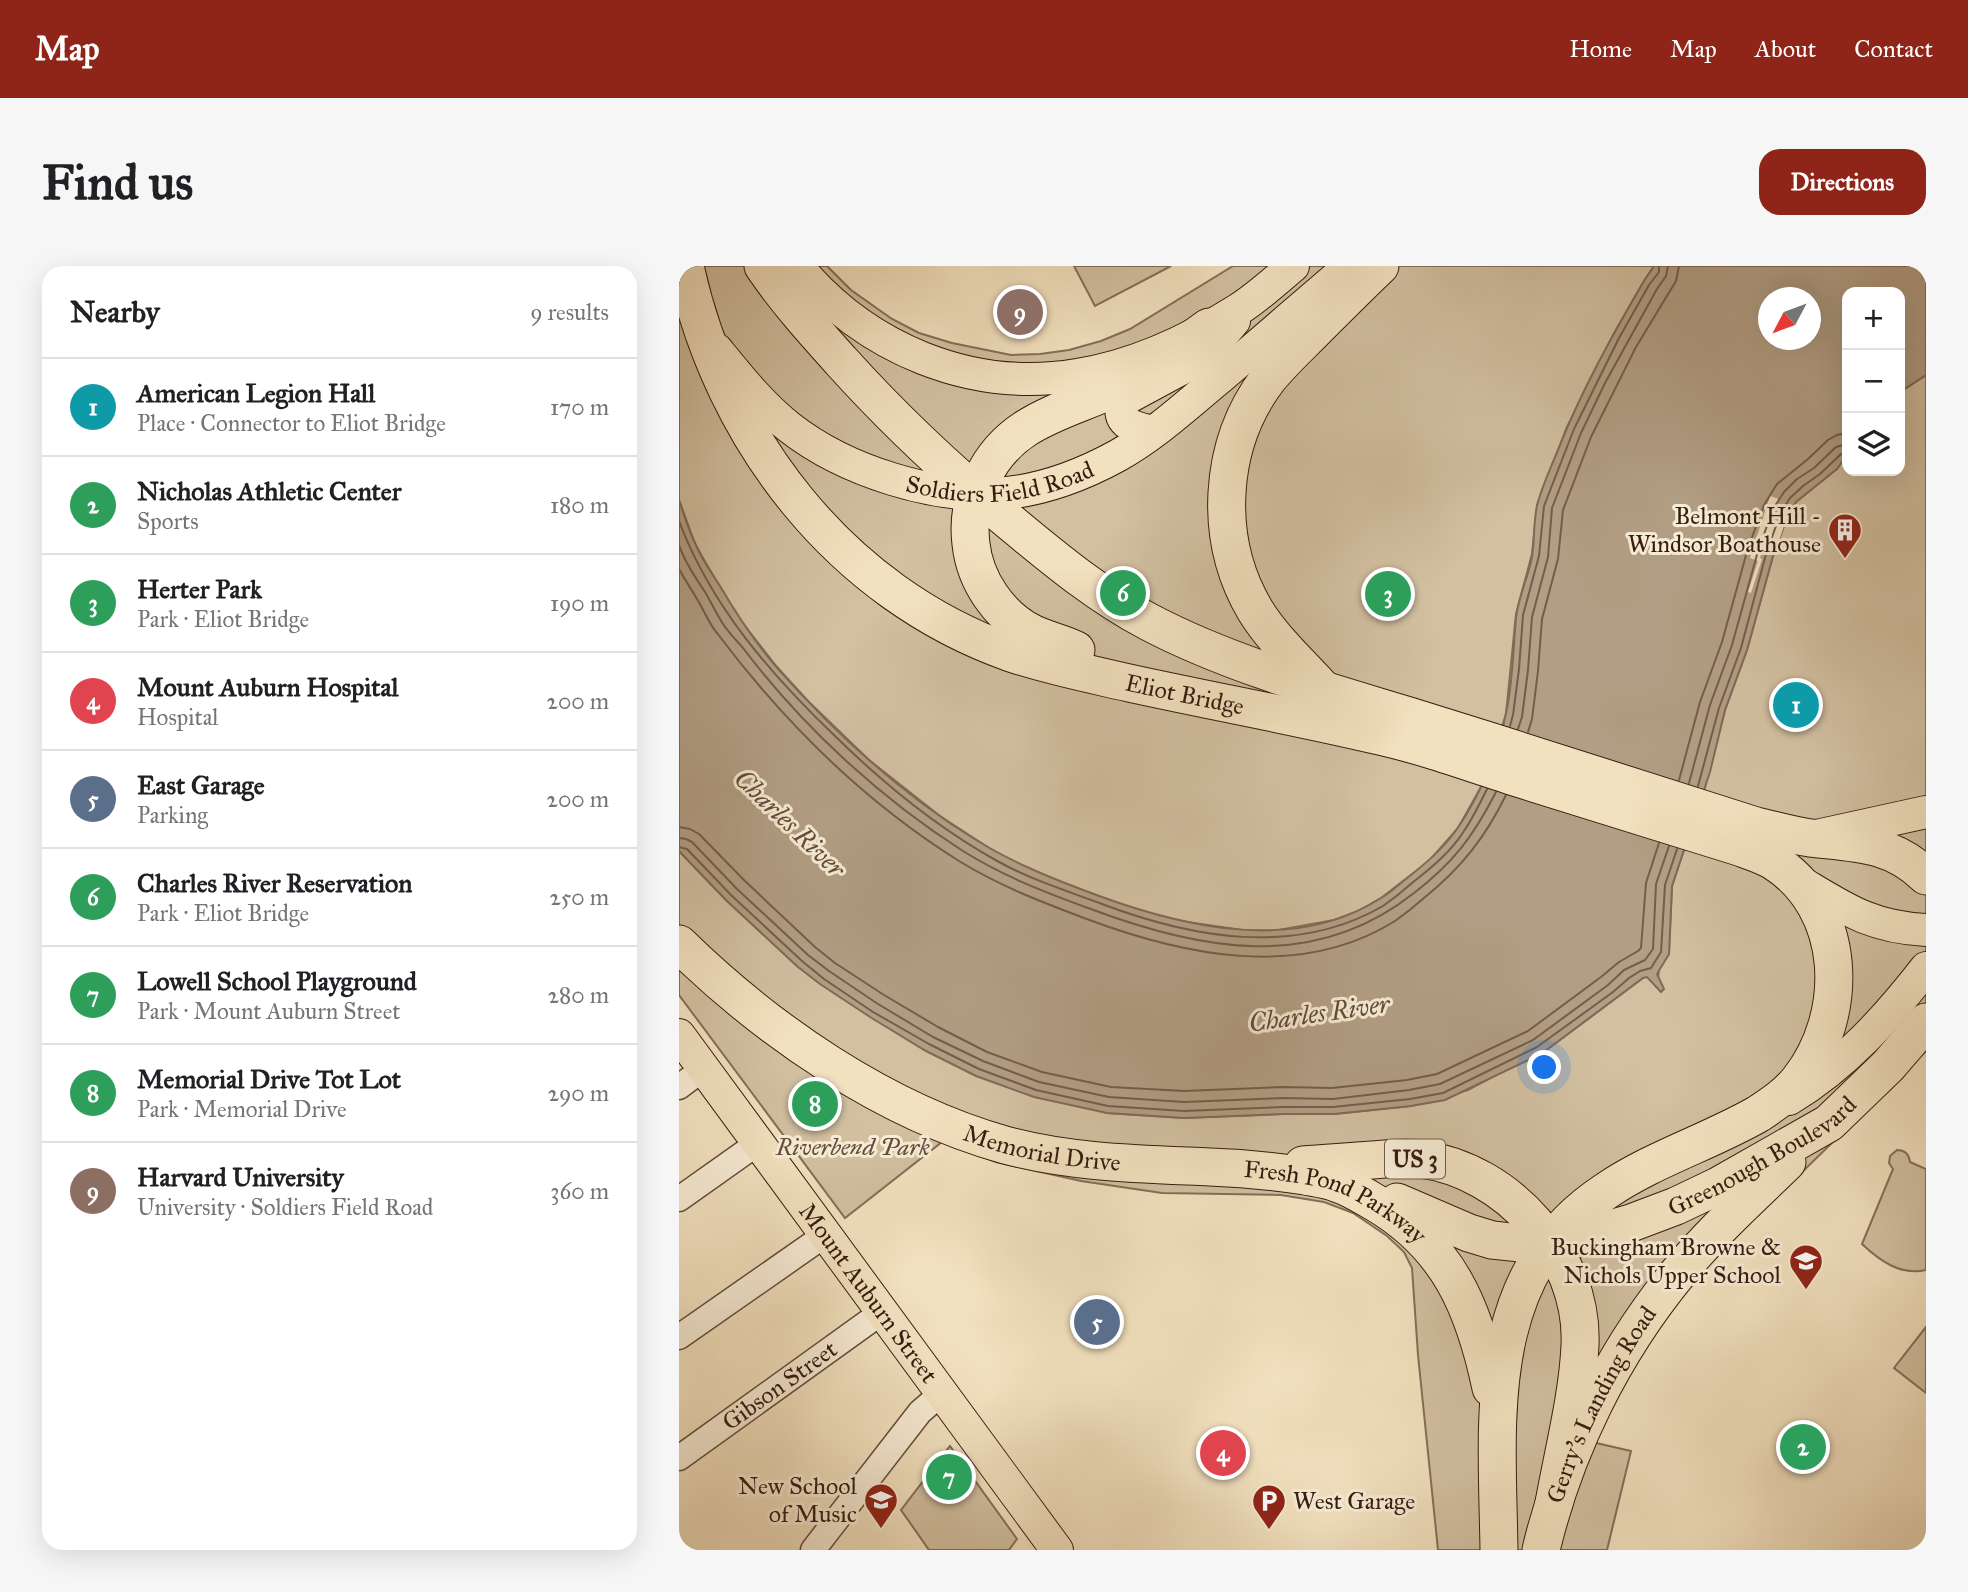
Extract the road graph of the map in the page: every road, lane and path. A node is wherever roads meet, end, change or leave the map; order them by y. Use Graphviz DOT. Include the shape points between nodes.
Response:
graph roads {
  1 [pos="685,266"];
  2 [pos="763,266"];
  3 [pos="797,266"];
  4 [pos="1293,266"];
  5 [pos="1350,266"];
  6 [pos="1380,266"];
  7 [pos="1251,301"];
  8 [pos="1209,327"];
  9 [pos="703,332"];
  10 [pos="1152,432"];
  11 [pos="975,493"];
  12 [pos="1323,690"];
  13 [pos="1165,691"];
  14 [pos="1441,740"];
  15 [pos="1926,812"];
  16 [pos="1743,835"];
  17 [pos="1809,838"];
  18 [pos="1926,876"];
  19 [pos="1793,877"];
  20 [pos="1926,930"];
  21 [pos="679,944"];
  22 [pos="1926,968"];
  23 [pos="1926,1022"];
  24 [pos="679,1035"];
  25 [pos="1926,1036"];
  26 [pos="1881,1073"];
  27 [pos="691,1078"];
  28 [pos="1829,1123"];
  29 [pos="1738,1125"];
  30 [pos="758,1143"];
  31 [pos="1252,1168"];
  32 [pos="1336,1182"];
  33 [pos="679,1199"];
  34 [pos="825,1235"];
  35 [pos="1549,1243"];
  36 [pos="882,1312"];
  37 [pos="679,1337"];
  38 [pos="941,1392"];
  39 [pos="1497,1430"];
  40 [pos="679,1458"];
  41 [pos="1554,1503"];
  42 [pos="813,1550"];
  43 [pos="1057,1550"];
  44 [pos="1499,1550"];
  45 [pos="1541,1550"];
  1 -- 9 [label="highway, Soldiers Field Road"];
  2 -- 11 [label="highway, Eliot Bridge" via="852,373"];
  3 -- 8 [label="main road" via="832,304 871,333 927,361 979,374 1034,378 1086,373 1158,351"];
  4 -- 7 [label="main road"];
  5 -- 10 [label="main road, Soldiers Field Road"];
  6 -- 12 [label="highway" via="1268,379 1240,429 1229,473 1227,525 1243,586 1266,627"];
  7 -- 8 [label="main road"];
  7 -- 10 [label="main road" via="1208,352 1124,400 1125,421"];
  8 -- 11 [label="highway" via="1139,376 1021,430 994,456"];
  9 -- 11 [label="main road, Soldiers Field Road" via="773,414 824,451 898,481"];
  9 -- 13 [label="highway, Eliot Bridge" via="733,405 782,483 827,535 884,586 950,626 1010,652"];
  10 -- 11 [label="main road, Soldiers Field Road" via="1117,456 1068,477 1015,491"];
  11 -- 12 [label="highway, Eliot Bridge" via="1057,560 1137,616 1185,639"];
  11 -- 13 [label="highway" via="972,551 982,580 1000,608 1031,632"];
  12 -- 14 [label="highway, Eliot Bridge"];
  13 -- 14 [label="highway, Eliot Bridge" via="1372,734"];
  14 -- 16 [label="highway, Eliot Bridge"];
  15 -- 17 [label="main road"];
  16 -- 17 [label="highway"];
  16 -- 19 [label="highway, Eliot Bridge"];
  17 -- 18 [label="highway" via="1879,848 1905,859"];
  19 -- 20 [label="main road" via="1865,919"];
  19 -- 29 [label="highway, Eliot Bridge" via="1816,908 1830,940 1835,977 1830,1011 1814,1058 1798,1081 1769,1107"];
  21 -- 31 [label="highway, Memorial Drive / US 3" via="804,1046 884,1095 960,1130 1021,1149 1088,1159"];
  22 -- 29 [label="main road, Greenough Boulevard" via="1886,1017 1837,1065 1783,1103"];
  23 -- 26 [label="highway"];
  24 -- 27 [label="main road, Mount Auburn Street"];
  25 -- 26 [label="main road, Greenough Boulevard"];
  26 -- 28 [label="highway, Greenough Boulevard"];
  27 -- 30 [label="main road, Mount Auburn Street"];
  28 -- 35 [label="highway, Greenough Boulevard" via="1676,1206 1600,1233"];
  28 -- 41 [label="highway, Gerry's Landing Road" via="1709,1238 1650,1310 1605,1383"];
  29 -- 35 [label="highway" via="1612,1187 1578,1211"];
  30 -- 33 [label="street"];
  30 -- 34 [label="main road, Mount Auburn Street"];
  31 -- 32 [label="highway, Fresh Pond Parkway / US 3"];
  31 -- 35 [label="highway, Fresh Pond Parkway / US 3" via="1407,1158 1442,1164 1501,1191"];
  32 -- 35 [label="highway, Greenough Boulevard" via="1480,1237"];
  32 -- 39 [label="highway, Fresh Pond Parkway / US 3" via="1399,1219 1453,1278 1482,1346"];
  34 -- 36 [label="main road, Mount Auburn Street"];
  34 -- 37 [label="street"];
  35 -- 39 [label="highway" via="1523,1289 1508,1332"];
  35 -- 41 [label="highway, Fresh Pond Parkway / US 3" via="1572,1287 1580,1335 1577,1379"];
  36 -- 38 [label="main road, Mount Auburn Street"];
  36 -- 40 [label="street, Gibson Street"];
  38 -- 42 [label="street"];
  38 -- 43 [label="main road, Mount Auburn Street"];
  39 -- 44 [label="highway, US 3"];
  41 -- 45 [label="highway, Gerry's Landing Road / US 3"];
}
